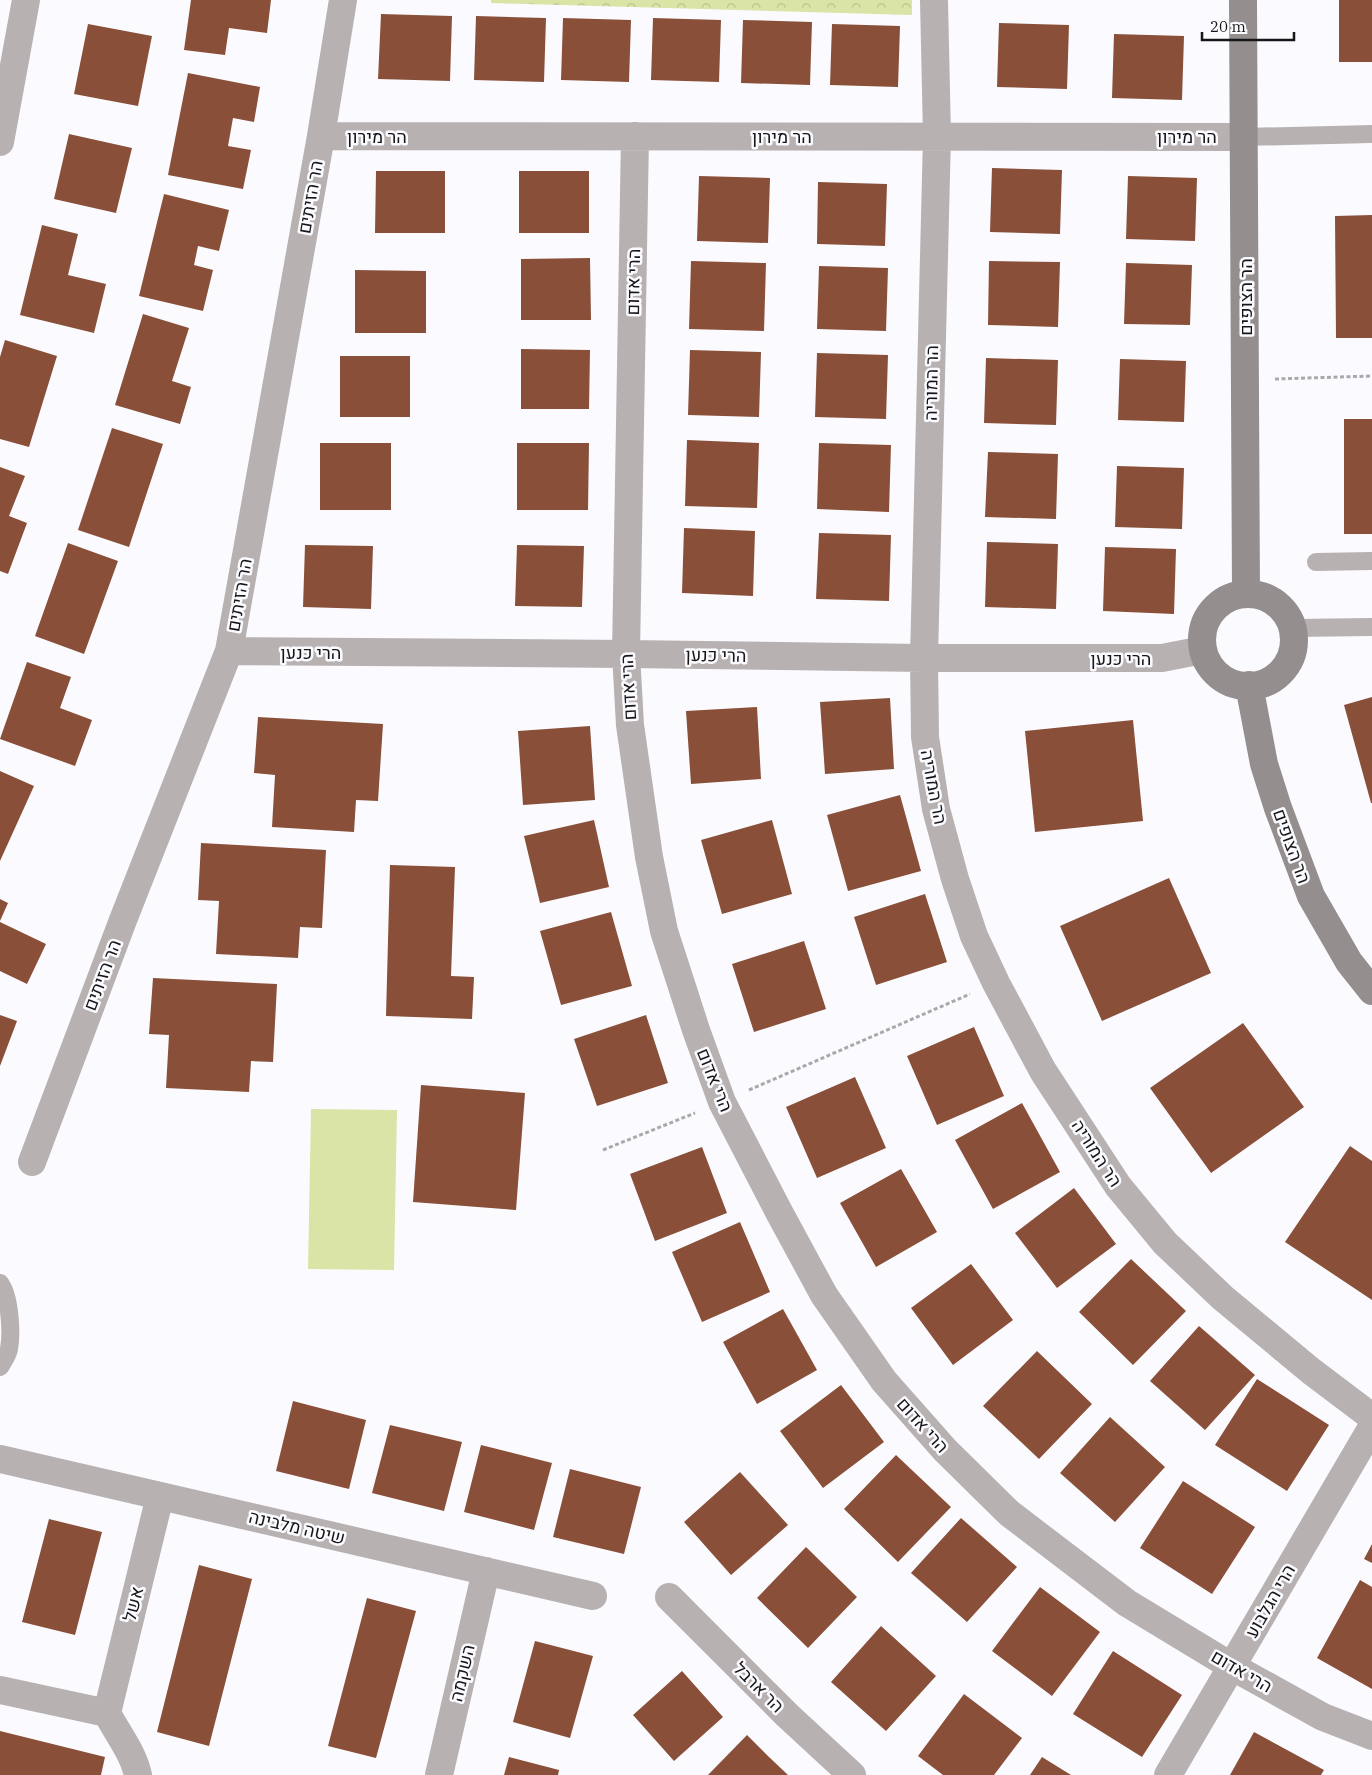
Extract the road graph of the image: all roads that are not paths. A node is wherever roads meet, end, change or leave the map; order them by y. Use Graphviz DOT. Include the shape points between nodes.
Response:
graph roads {
  1 [pos="26,0"];
  2 [pos="343,0"];
  3 [pos="934,0"];
  4 [pos="1243,0"];
  5 [pos="6,78"];
  6 [pos="1372,134"];
  7 [pos="321,136"];
  8 [pos="635,136"];
  9 [pos="937,136"];
  10 [pos="1244,137"];
  11 [pos="0,142"];
  12 [pos="1372,561"];
  13 [pos="1316,562"];
  14 [pos="1246,594"];
  15 [pos="1372,627"];
  16 [pos="1292,628"];
  17 [pos="1202,650"];
  18 [pos="229,651"];
  19 [pos="626,654"];
  20 [pos="924,658"];
  21 [pos="1249,686"];
  22 [pos="1372,991"];
  23 [pos="32,1162"];
  24 [pos="0,1283"];
  25 [pos="0,1367"];
  26 [pos="1372,1417"];
  27 [pos="1372,1427"];
  28 [pos="0,1459"];
  29 [pos="160,1496"];
  30 [pos="486,1571"];
  31 [pos="593,1596"];
  32 [pos="669,1597"];
  33 [pos="1231,1666"];
  34 [pos="0,1690"];
  35 [pos="107,1713"];
  36 [pos="1372,1736"];
  37 [pos="138,1775"];
  38 [pos="439,1775"];
  39 [pos="852,1775"];
  40 [pos="1168,1775"];
  1 -- 5 [label="street"];
  2 -- 7 [label="street, הר הזיתים"];
  3 -- 9 [label="street, הר המוריה"];
  4 -- 10 [label="street, הר הצופים"];
  5 -- 11 [label="street"];
  6 -- 10 [label="lane"];
  7 -- 8 [label="street, הר מירון"];
  7 -- 18 [label="street, הר הזיתים"];
  8 -- 9 [label="street, הר מירון"];
  8 -- 19 [label="street, הרי אדום"];
  9 -- 10 [label="street, הר מירון"];
  9 -- 20 [label="street, הר המוריה"];
  10 -- 14 [label="street, הר הצופים"];
  12 -- 13 [label="lane"];
  14 -- 16 [label="street" via="1276,603"];
  14 -- 17 [label="street" via="1220,602 1211,612 1204,624"];
  15 -- 16 [label="lane"];
  16 -- 21 [label="street" via="1293,646 1288,662 1272,679"];
  17 -- 20 [label="street, הרי כנען" via="1162,658"];
  17 -- 21 [label="street" via="1215,672 1236,684"];
  18 -- 19 [label="street, הרי כנען"];
  18 -- 23 [label="street, הר הזיתים" via="122,920"];
  19 -- 20 [label="street, הרי כנען"];
  19 -- 33 [label="street, הרי אדום" via="630,725 649,857 664,931 722,1102 824,1295 884,1381 944,1450 1009,1513 1126,1602"];
  20 -- 26 [label="street, הר המוריה" via="925,737 936,809 955,878 974,936 1043,1071 1118,1186 1166,1243 1223,1298"];
  21 -- 22 [label="street, הר הצופים" via="1264,764 1311,896 1349,962"];
  24 -- 25 [label="lane" via="10,1318 9,1350"];
  27 -- 33 [label="street, הרי הגלבוע"];
  28 -- 29 [label="street, שיטה מלבינה"];
  29 -- 30 [label="street, שיטה מלבינה"];
  29 -- 35 [label="street, אשל"];
  30 -- 31 [label="street, שיטה מלבינה"];
  30 -- 38 [label="street, השקמה"];
  32 -- 39 [label="street, הר ארבל"];
  33 -- 36 [label="street, הרי אדום" via="1323,1717"];
  33 -- 40 [label="street, הרי הגלבוע"];
  34 -- 35 [label="street"];
  35 -- 37 [label="street" via="130,1752"];
}
